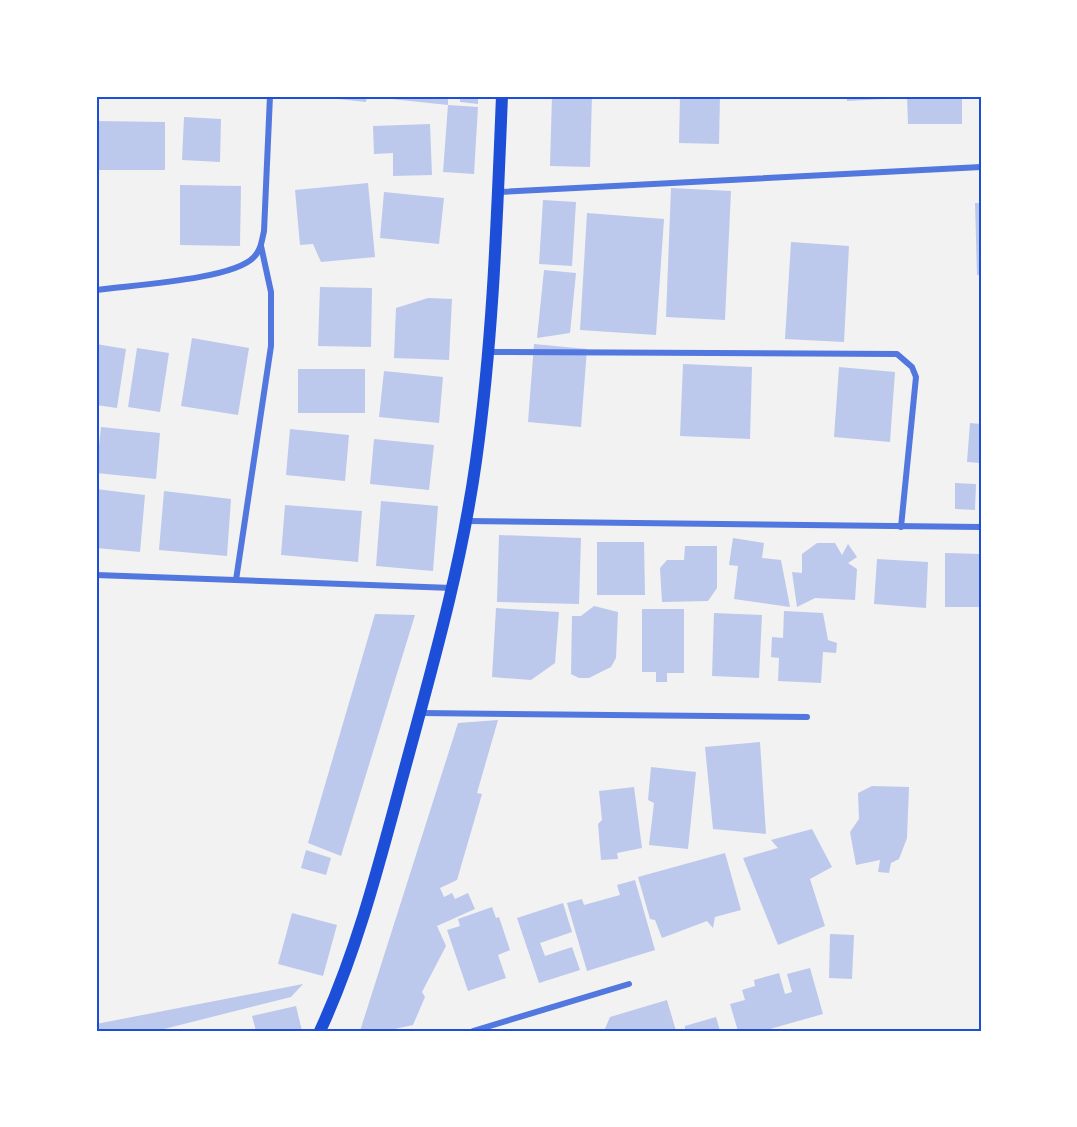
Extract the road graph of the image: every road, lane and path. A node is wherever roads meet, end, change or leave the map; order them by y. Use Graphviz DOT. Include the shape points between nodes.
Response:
graph roads {
  1 [pos="270,96"];
  2 [pos="502,96"];
  3 [pos="981,167"];
  4 [pos="498,192"];
  5 [pos="261,246"];
  6 [pos="96,290"];
  7 [pos="489,352"];
  8 [pos="466,521"];
  9 [pos="901,527"];
  10 [pos="981,527"];
  11 [pos="96,575"];
  12 [pos="236,580"];
  13 [pos="452,588"];
  14 [pos="420,713"];
  15 [pos="807,717"];
  16 [pos="629,984"];
  17 [pos="320,1031"];
  18 [pos="473,1031"];
  1 -- 5 [label="street"];
  2 -- 4 [label="main road"];
  3 -- 4 [label="street"];
  4 -- 7 [label="main road"];
  5 -- 6 [label="street" via="240,267 215,274"];
  5 -- 12 [label="street" via="271,292 271,346"];
  7 -- 8 [label="main road"];
  7 -- 9 [label="street" via="897,354 912,367 916,377"];
  8 -- 9 [label="street"];
  8 -- 13 [label="main road"];
  9 -- 10 [label="street"];
  11 -- 12 [label="street"];
  12 -- 13 [label="street"];
  13 -- 14 [label="main road"];
  14 -- 15 [label="street"];
  14 -- 17 [label="main road" via="358,932"];
  16 -- 18 [label="street"];
}
